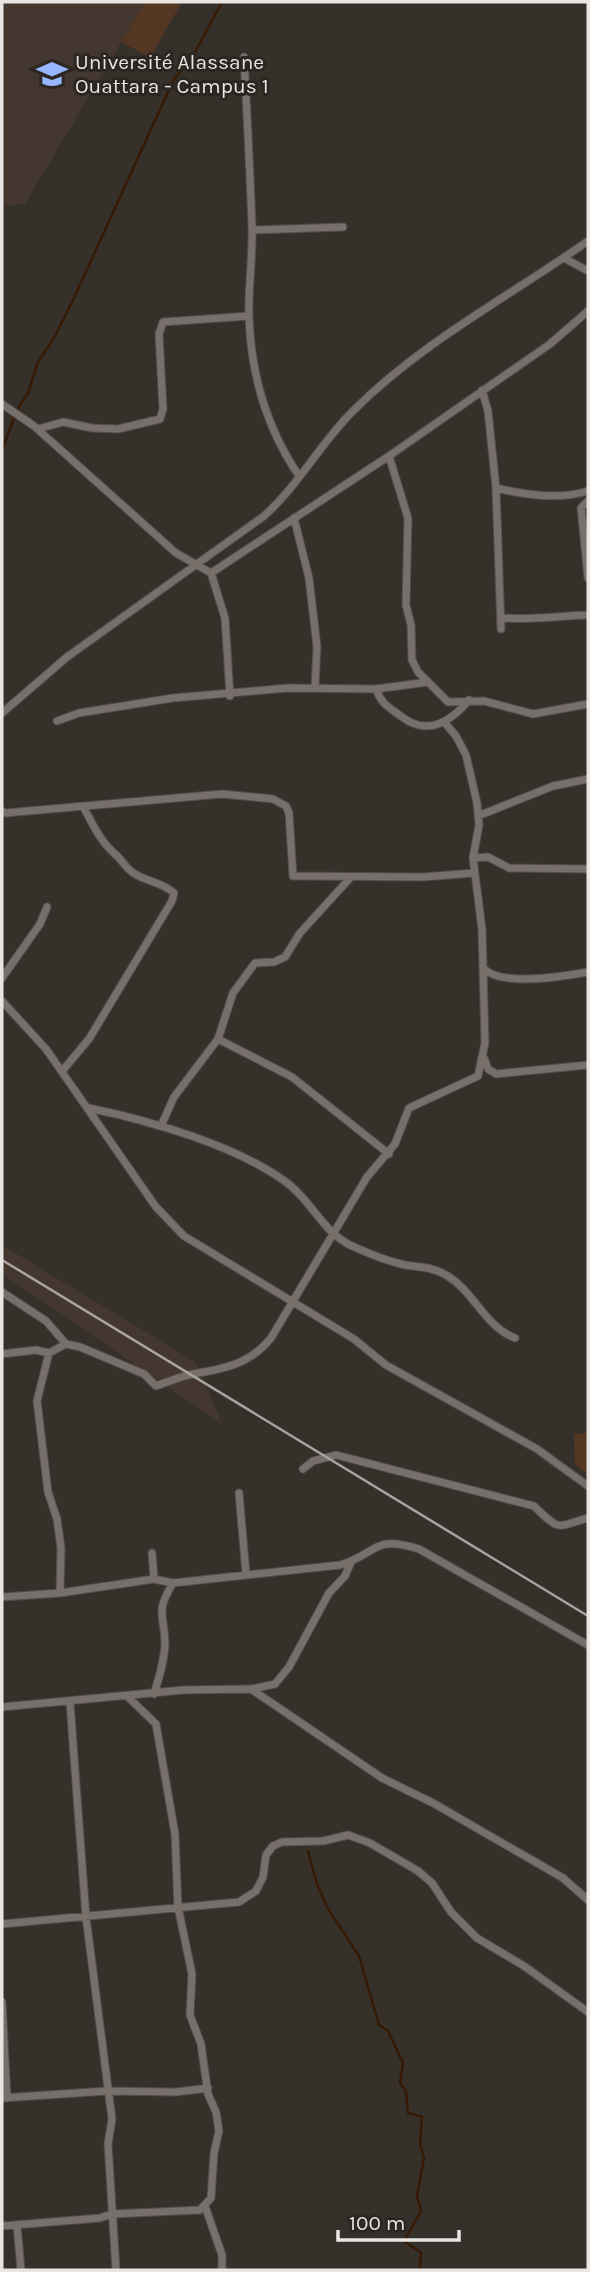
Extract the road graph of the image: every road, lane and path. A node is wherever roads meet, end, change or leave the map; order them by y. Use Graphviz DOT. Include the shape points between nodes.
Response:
graph roads {
  1 [pos="244,57"];
  2 [pos="342,227"];
  3 [pos="252,230"];
  4 [pos="588,241"];
  5 [pos="564,258"];
  6 [pos="588,271"];
  7 [pos="588,311"];
  8 [pos="248,316"];
  9 [pos="482,390"];
  10 [pos="2,404"];
  11 [pos="38,429"];
  12 [pos="389,456"];
  13 [pos="299,477"];
  14 [pos="496,488"];
  15 [pos="588,491"];
  16 [pos="588,501"];
  17 [pos="294,518"];
  18 [pos="196,567"];
  19 [pos="211,573"];
  20 [pos="588,578"];
  21 [pos="588,615"];
  22 [pos="502,618"];
  23 [pos="501,629"];
  24 [pos="428,682"];
  25 [pos="316,687"];
  26 [pos="376,689"];
  27 [pos="230,696"];
  28 [pos="469,701"];
  29 [pos="588,704"];
  30 [pos="2,712"];
  31 [pos="57,721"];
  32 [pos="444,723"];
  33 [pos="588,779"];
  34 [pos="83,806"];
  35 [pos="3,814"];
  36 [pos="478,816"];
  37 [pos="473,858"];
  38 [pos="588,869"];
  39 [pos="474,873"];
  40 [pos="351,877"];
  41 [pos="47,907"];
  42 [pos="484,969"];
  43 [pos="588,972"];
  44 [pos="2,978"];
  45 [pos="2,1001"];
  46 [pos="218,1039"];
  47 [pos="484,1058"];
  48 [pos="588,1065"];
  49 [pos="63,1070"];
  50 [pos="495,1074"];
  51 [pos="478,1076"];
  52 [pos="89,1108"];
  53 [pos="161,1126"];
  54 [pos="389,1154"];
  55 [pos="332,1233"];
  56 [pos="2,1292"];
  57 [pos="292,1300"];
  58 [pos="515,1338"];
  59 [pos="66,1344"];
  60 [pos="49,1353"];
  61 [pos="2,1354"];
  62 [pos="303,1469"];
  63 [pos="588,1486"];
  64 [pos="239,1493"];
  65 [pos="588,1518"];
  66 [pos="152,1553"];
  67 [pos="351,1562"];
  68 [pos="246,1574"];
  69 [pos="154,1579"];
  70 [pos="173,1583"];
  71 [pos="60,1593"];
  72 [pos="2,1597"];
  73 [pos="588,1645"];
  74 [pos="251,1689"];
  75 [pos="154,1694"];
  76 [pos="128,1697"];
  77 [pos="70,1703"];
  78 [pos="2,1707"];
  79 [pos="588,1900"];
  80 [pos="178,1907"];
  81 [pos="86,1917"];
  82 [pos="2,1924"];
  83 [pos="2,2002"];
  84 [pos="588,2012"];
  85 [pos="208,2088"];
  86 [pos="107,2091"];
  87 [pos="4,2098"];
  88 [pos="205,2206"];
  89 [pos="111,2214"];
  90 [pos="17,2225"];
  91 [pos="2,2226"];
  92 [pos="21,2270"];
  93 [pos="116,2270"];
  94 [pos="222,2270"];
  1 -- 3 [label="street"];
  2 -- 3 [label="street"];
  3 -- 8 [label="street"];
  4 -- 5 [label="street"];
  5 -- 6 [label="street"];
  5 -- 13 [label="street" via="453,330 375,391 352,411"];
  7 -- 9 [label="street" via="550,344"];
  8 -- 11 [label="street" via="163,322 159,334 163,409 153,424 118,429 63,422"];
  8 -- 13 [label="street" via="260,396"];
  9 -- 12 [label="street"];
  9 -- 14 [label="street"];
  10 -- 11 [label="street"];
  11 -- 18 [label="street"];
  12 -- 17 [label="street"];
  12 -- 24 [label="street" via="408,517 406,605 412,660"];
  13 -- 18 [label="street" via="264,516"];
  14 -- 15 [label="street" via="552,496"];
  14 -- 22 [label="street"];
  16 -- 20 [label="street" via="581,508"];
  17 -- 19 [label="street"];
  17 -- 25 [label="street" via="309,578 317,647"];
  18 -- 19 [label="street"];
  18 -- 30 [label="street" via="67,657"];
  19 -- 27 [label="street" via="225,618"];
  21 -- 22 [label="street"];
  22 -- 23 [label="street"];
  24 -- 26 [label="street"];
  24 -- 28 [label="street" via="443,701"];
  25 -- 26 [label="street"];
  25 -- 27 [label="street"];
  26 -- 32 [label="street" via="386,707 409,724"];
  27 -- 31 [label="street" via="135,703"];
  28 -- 29 [label="street" via="526,713"];
  28 -- 32 [label="street"];
  32 -- 36 [label="street" via="466,755"];
  33 -- 36 [label="street" via="553,786"];
  34 -- 35 [label="street"];
  34 -- 40 [label="street" via="222,794 273,799 289,813 293,876"];
  34 -- 49 [label="street" via="108,851 125,868 174,893 89,1039"];
  36 -- 37 [label="street"];
  37 -- 38 [label="street" via="488,857 509,868"];
  37 -- 39 [label="street"];
  39 -- 40 [label="street"];
  39 -- 42 [label="street"];
  40 -- 46 [label="street" via="300,933 285,957 255,963 244,974"];
  41 -- 44 [label="street"];
  42 -- 43 [label="street" via="494,976 512,978"];
  42 -- 47 [label="street"];
  45 -- 49 [label="street"];
  46 -- 53 [label="street" via="174,1097"];
  46 -- 54 [label="street" via="292,1077"];
  47 -- 50 [label="street"];
  47 -- 51 [label="street"];
  48 -- 50 [label="street"];
  49 -- 52 [label="street"];
  50 -- 51 [label="street"];
  51 -- 54 [label="street" via="409,1108"];
  52 -- 53 [label="street"];
  52 -- 57 [label="street" via="121,1159 174,1227 209,1253"];
  53 -- 55 [label="street" via="287,1183"];
  54 -- 55 [label="street" via="372,1169"];
  55 -- 57 [label="street"];
  55 -- 58 [label="street" via="375,1256 444,1273 464,1288 501,1332"];
  56 -- 59 [label="street" via="46,1321"];
  57 -- 59 [label="street" via="263,1348 246,1360 224,1370 190,1374 156,1386 144,1374"];
  57 -- 63 [label="street" via="386,1365 537,1449"];
  59 -- 60 [label="street"];
  60 -- 61 [label="street"];
  60 -- 71 [label="street" via="37,1401 48,1492 61,1548"];
  62 -- 65 [label="street" via="336,1455 534,1506 557,1526 568,1527"];
  64 -- 68 [label="street"];
  66 -- 69 [label="street"];
  67 -- 68 [label="street" via="269,1575"];
  67 -- 73 [label="street" via="379,1544 409,1546"];
  67 -- 74 [label="street" via="345,1576 328,1593 289,1667 275,1684"];
  68 -- 70 [label="street"];
  69 -- 70 [label="street"];
  69 -- 71 [label="street"];
  70 -- 75 [label="street" via="162,1601 165,1647"];
  71 -- 72 [label="street"];
  74 -- 75 [label="street"];
  74 -- 79 [label="street" via="347,1756 563,1878"];
  75 -- 76 [label="street"];
  76 -- 77 [label="street"];
  76 -- 80 [label="street" via="156,1724 175,1835"];
  77 -- 78 [label="street"];
  77 -- 81 [label="street"];
  80 -- 81 [label="street"];
  80 -- 84 [label="street" via="239,1902 256,1891 266,1855 282,1842 348,1835 418,1871 477,1938"];
  80 -- 85 [label="street" via="192,1974 191,2015"];
  81 -- 82 [label="street"];
  81 -- 86 [label="street"];
  83 -- 87 [label="street"];
  85 -- 86 [label="street"];
  85 -- 88 [label="street" via="219,2131 211,2198"];
  86 -- 87 [label="street"];
  86 -- 89 [label="street" via="112,2119 108,2144"];
  88 -- 89 [label="street" via="184,2213"];
  88 -- 94 [label="street" via="222,2255"];
  89 -- 90 [label="street"];
  89 -- 93 [label="street"];
  90 -- 91 [label="street"];
  90 -- 92 [label="street"];
}
